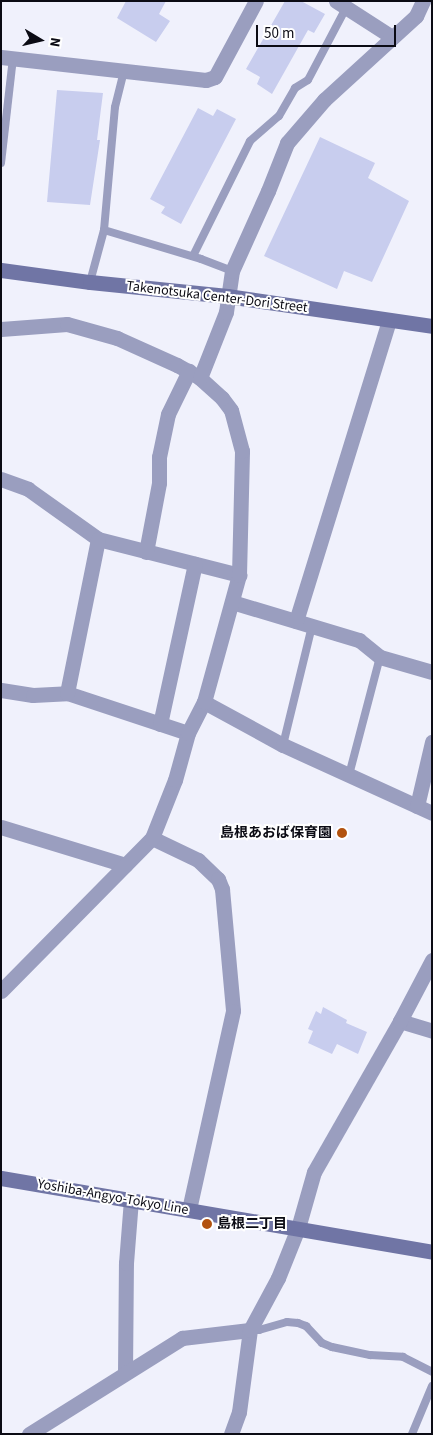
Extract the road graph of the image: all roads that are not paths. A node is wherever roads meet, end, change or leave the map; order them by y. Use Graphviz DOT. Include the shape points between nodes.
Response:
graph roads {
  1 [pos="256,1"];
  2 [pos="423,1"];
  3 [pos="341,5"];
  4 [pos="392,37"];
  5 [pos="7,57"];
  6 [pos="124,71"];
  7 [pos="1,163"];
  8 [pos="104,230"];
  9 [pos="193,256"];
  10 [pos="1,270"];
  11 [pos="232,271"];
  12 [pos="90,282"];
  13 [pos="227,296"];
  14 [pos="388,320"];
  15 [pos="432,326"];
  16 [pos="1,329"];
  17 [pos="194,375"];
  18 [pos="1,479"];
  19 [pos="98,539"];
  20 [pos="146,552"];
  21 [pos="195,564"];
  22 [pos="240,575"];
  23 [pos="232,602"];
  24 [pos="296,621"];
  25 [pos="312,626"];
  26 [pos="380,658"];
  27 [pos="431,669"];
  28 [pos="1,690"];
  29 [pos="67,693"];
  30 [pos="204,702"];
  31 [pos="160,724"];
  32 [pos="188,733"];
  33 [pos="432,742"];
  34 [pos="283,745"];
  35 [pos="349,775"];
  36 [pos="417,806"];
  37 [pos="432,813"];
  38 [pos="1,826"];
  39 [pos="152,838"];
  40 [pos="125,865"];
  41 [pos="432,960"];
  42 [pos="1,991"];
  43 [pos="400,1022"];
  44 [pos="432,1031"];
  45 [pos="1,1178"];
  46 [pos="131,1200"];
  47 [pos="189,1209"];
  48 [pos="298,1228"];
  49 [pos="432,1252"];
  50 [pos="250,1330"];
  51 [pos="125,1372"];
  52 [pos="432,1372"];
  53 [pos="432,1386"];
  54 [pos="29,1434"];
  55 [pos="231,1434"];
  56 [pos="412,1434"];
  1 -- 6 [label="street" via="215,77 206,80"];
  2 -- 4 [label="street" via="416,16"];
  3 -- 4 [label="street"];
  3 -- 9 [label="lane" via="308,80 295,88 279,116 250,141"];
  4 -- 11 [label="street" via="324,100 287,143"];
  5 -- 6 [label="street"];
  5 -- 7 [label="lane"];
  6 -- 8 [label="lane" via="115,106"];
  8 -- 9 [label="lane"];
  8 -- 12 [label="lane"];
  9 -- 11 [label="lane"];
  10 -- 12 [label="main road, Takenotsuka Center-Dori Street"];
  11 -- 13 [label="street"];
  12 -- 13 [label="main road, Takenotsuka Center-Dori Street"];
  13 -- 14 [label="main road, Takenotsuka Center-Dori Street"];
  13 -- 17 [label="street" via="226,312"];
  14 -- 15 [label="main road, Takenotsuka Center-Dori Street"];
  14 -- 24 [label="street"];
  16 -- 17 [label="street" via="67,324 117,338"];
  17 -- 20 [label="street" via="168,414"];
  17 -- 22 [label="street" via="222,398 231,410 242,451"];
  18 -- 19 [label="street" via="28,489"];
  19 -- 20 [label="street"];
  19 -- 29 [label="street"];
  20 -- 21 [label="street"];
  21 -- 22 [label="street"];
  21 -- 31 [label="street"];
  22 -- 23 [label="street"];
  23 -- 24 [label="street"];
  23 -- 30 [label="street"];
  24 -- 25 [label="street"];
  25 -- 26 [label="street" via="359,640"];
  25 -- 34 [label="lane"];
  26 -- 27 [label="street"];
  26 -- 35 [label="lane"];
  28 -- 29 [label="street" via="33,695"];
  29 -- 31 [label="street"];
  30 -- 32 [label="street"];
  30 -- 34 [label="street"];
  31 -- 32 [label="street"];
  32 -- 39 [label="street"];
  33 -- 36 [label="street"];
  34 -- 35 [label="street"];
  35 -- 36 [label="street"];
  36 -- 37 [label="street"];
  38 -- 40 [label="street"];
  39 -- 40 [label="street"];
  39 -- 47 [label="street" via="198,860 218,879 222,889 233,1011"];
  40 -- 42 [label="street"];
  41 -- 43 [label="street"];
  43 -- 44 [label="street"];
  43 -- 48 [label="street" via="314,1172"];
  45 -- 46 [label="main road, Yoshiba-Angyo-Tokyo Line"];
  46 -- 47 [label="main road, Yoshiba-Angyo-Tokyo Line"];
  46 -- 51 [label="street"];
  47 -- 48 [label="main road, Yoshiba-Angyo-Tokyo Line"];
  48 -- 49 [label="main road, Yoshiba-Angyo-Tokyo Line"];
  48 -- 50 [label="street" via="278,1278"];
  50 -- 51 [label="street" via="182,1338"];
  50 -- 52 [label="lane" via="298,1323 332,1347 370,1355 403,1357"];
  50 -- 55 [label="street" via="239,1412"];
  51 -- 54 [label="street"];
  53 -- 56 [label="lane"];
}
